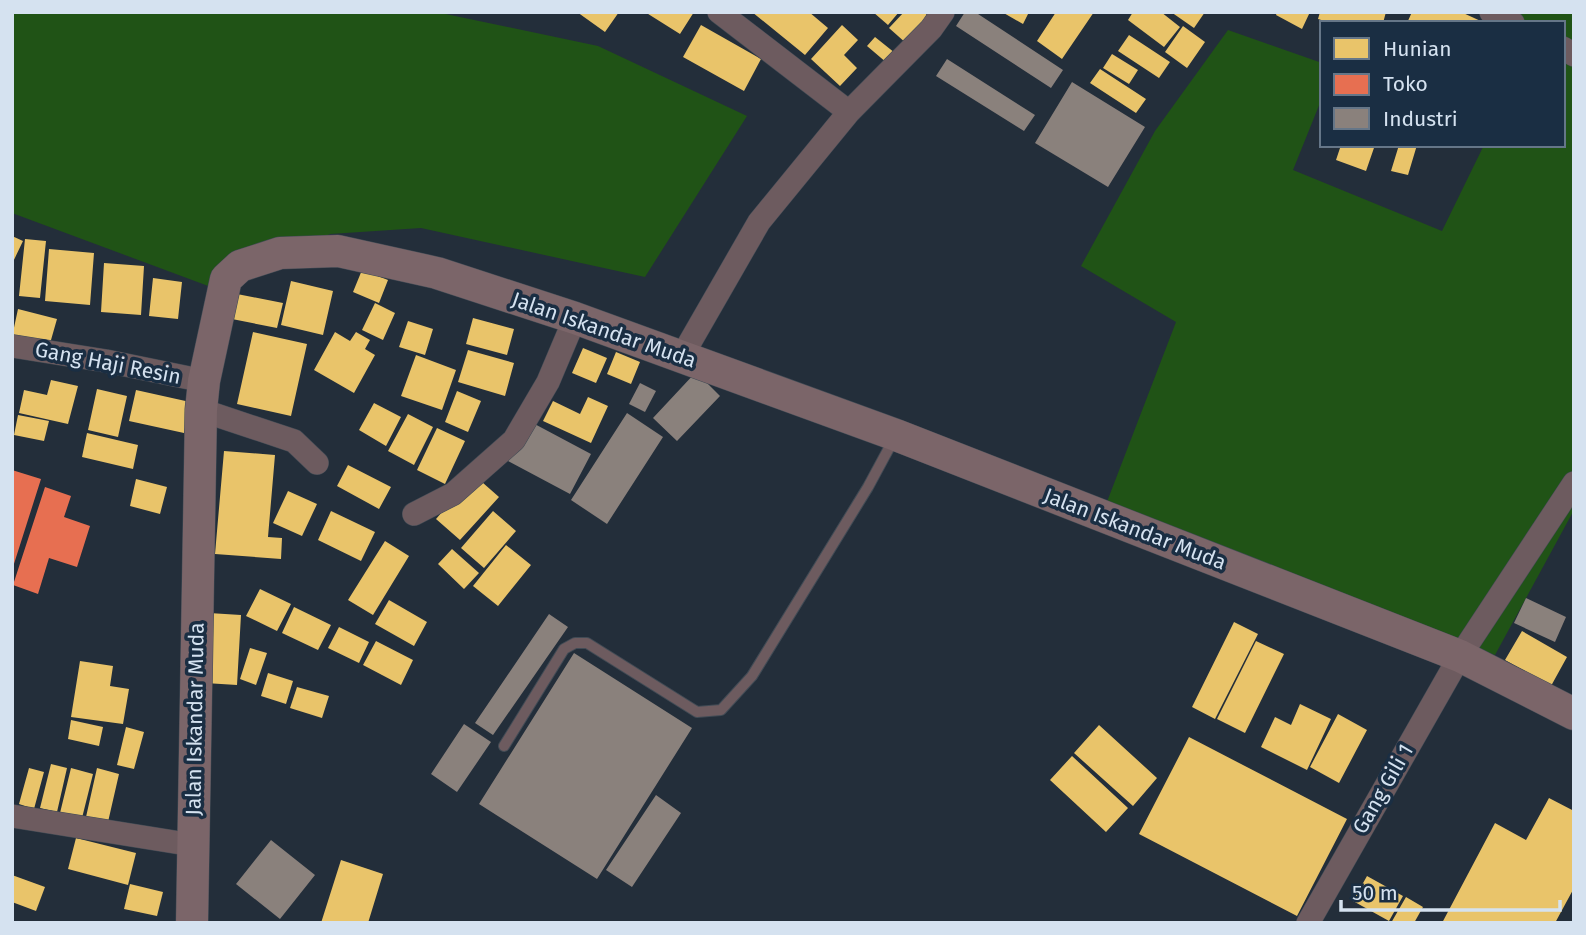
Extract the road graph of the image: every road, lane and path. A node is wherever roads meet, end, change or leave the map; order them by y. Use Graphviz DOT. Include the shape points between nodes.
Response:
graph roads {
  1 [pos="719,12"];
  2 [pos="943,12"];
  3 [pos="1492,12"];
  4 [pos="1509,21"];
  5 [pos="849,112"];
  6 [pos="575,318"];
  7 [pos="12,346"];
  8 [pos="682,356"];
  9 [pos="202,396"];
  10 [pos="896,435"];
  11 [pos="317,463"];
  12 [pos="1574,483"];
  13 [pos="414,514"];
  14 [pos="1460,656"];
  15 [pos="1574,714"];
  16 [pos="504,746"];
  17 [pos="12,816"];
  18 [pos="193,845"];
  19 [pos="192,923"];
  20 [pos="1308,923"];
  1 -- 5 [label="street"];
  2 -- 5 [label="street"];
  3 -- 4 [label="street"];
  5 -- 8 [label="street" via="759,222"];
  6 -- 8 [label="street, Jalan Iskandar Muda"];
  6 -- 9 [label="street, Jalan Iskandar Muda" via="437,272 338,251 280,253 240,266 226,279"];
  6 -- 13 [label="street" via="548,382 514,440 453,494"];
  7 -- 9 [label="street, Gang Haji Resin" via="106,361"];
  8 -- 10 [label="street, Jalan Iskandar Muda"];
  9 -- 11 [label="street, Gang Haji Resin" via="294,441"];
  9 -- 18 [label="street, Jalan Iskandar Muda"];
  10 -- 14 [label="street, Jalan Iskandar Muda"];
  10 -- 16 [label="lane" via="752,676 721,710 697,712 587,643 576,643 564,649"];
  12 -- 14 [label="street, Gang Gili 1"];
  14 -- 15 [label="street, Jalan Iskandar Muda"];
  14 -- 20 [label="street, Gang Gili 1"];
  17 -- 18 [label="street"];
  18 -- 19 [label="street, Jalan Iskandar Muda"];
}
